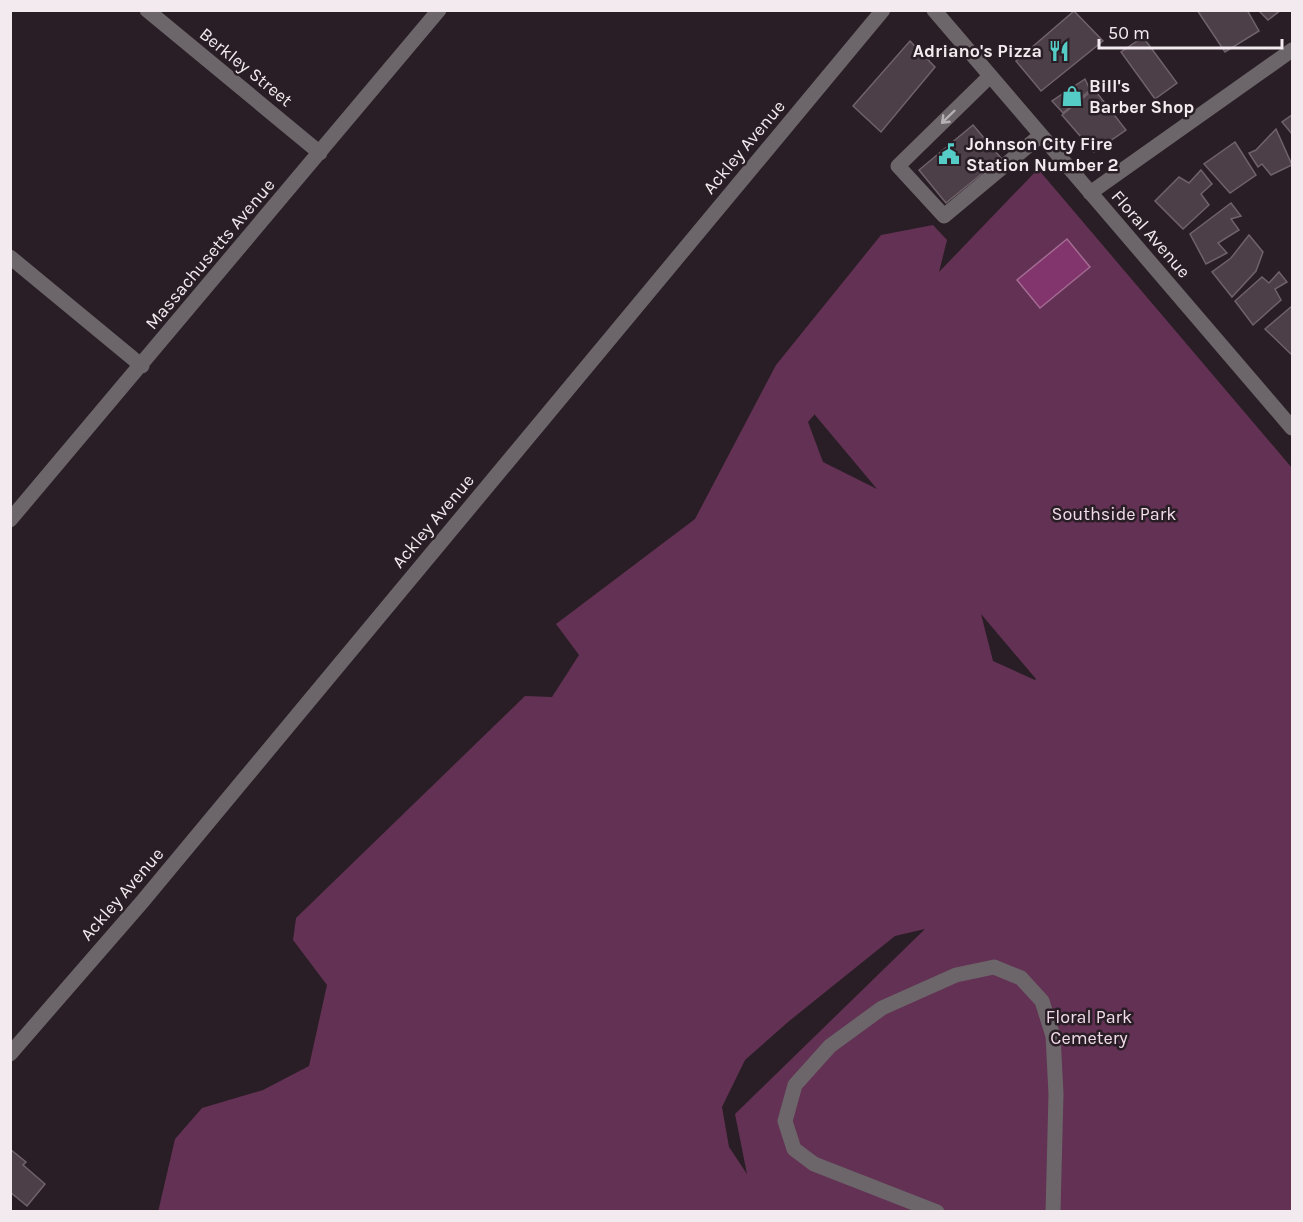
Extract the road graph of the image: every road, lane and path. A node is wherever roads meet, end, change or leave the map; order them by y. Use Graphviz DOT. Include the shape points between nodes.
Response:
graph roads {
  1 [pos="147,10"];
  2 [pos="439,10"];
  3 [pos="883,10"];
  4 [pos="934,10"];
  5 [pos="1293,50"];
  6 [pos="990,76"];
  7 [pos="1041,135"];
  8 [pos="320,153"];
  9 [pos="1090,193"];
  10 [pos="10,257"];
  11 [pos="142,366"];
  12 [pos="1293,428"];
  13 [pos="10,520"];
  14 [pos="10,1054"];
  15 [pos="937,1212"];
  16 [pos="1053,1212"];
  1 -- 8 [label="street, Berkley Street"];
  2 -- 8 [label="street, Massachusetts Avenue"];
  3 -- 14 [label="street, Ackley Avenue" via="142,902"];
  4 -- 6 [label="street, Floral Avenue"];
  5 -- 9 [label="street"];
  6 -- 7 [label="street, Floral Avenue"];
  6 -- 7 [label="street, one-way" via="898,166 944,216"];
  7 -- 9 [label="street, Floral Avenue"];
  8 -- 11 [label="street, Massachusetts Avenue"];
  9 -- 12 [label="street, Floral Avenue"];
  10 -- 11 [label="street"];
  11 -- 13 [label="street, Massachusetts Avenue"];
  15 -- 16 [label="street" via="814,1164 794,1149 785,1121 795,1085 830,1046 882,1008 956,975 994,967 1021,978 1042,1001 1053,1036"];
}
